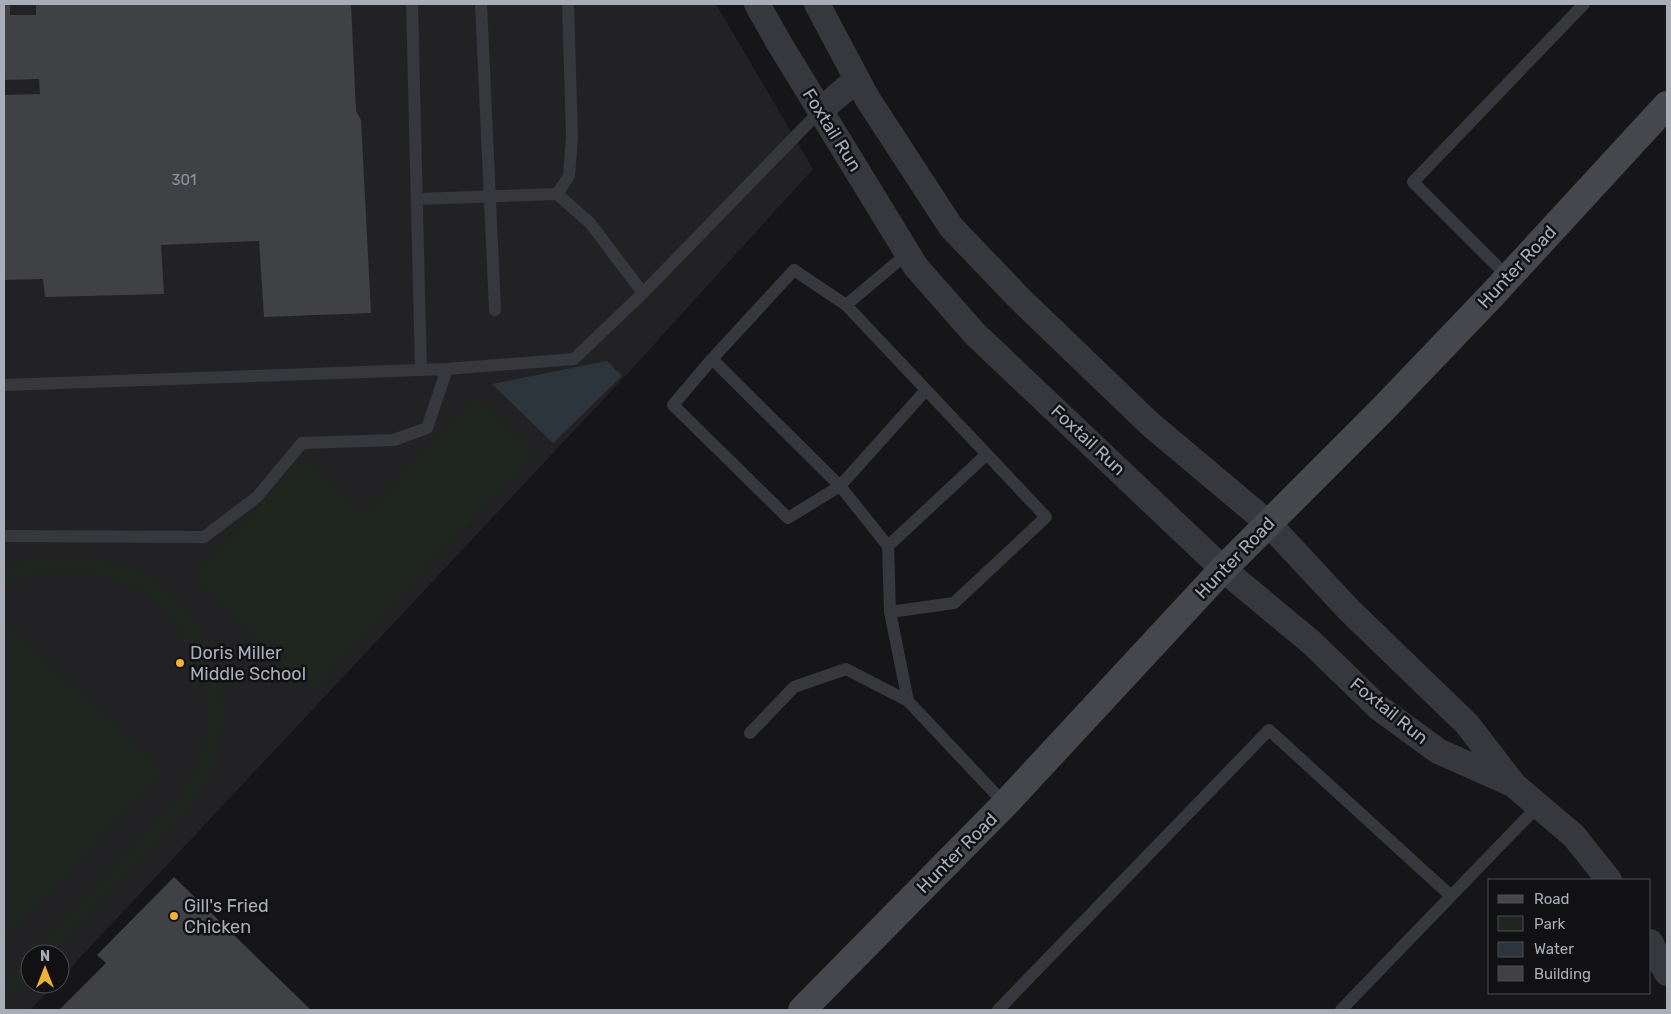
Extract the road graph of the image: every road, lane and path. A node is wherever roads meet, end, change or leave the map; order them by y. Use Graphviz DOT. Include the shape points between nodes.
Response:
graph roads {
  1 [pos="412,4"];
  2 [pos="481,4"];
  3 [pos="568,4"];
  4 [pos="757,4"];
  5 [pos="817,4"];
  6 [pos="1584,4"];
  7 [pos="857,79"];
  8 [pos="1667,105"];
  9 [pos="820,111"];
  10 [pos="557,194"];
  11 [pos="489,196"];
  12 [pos="417,199"];
  13 [pos="908,252"];
  14 [pos="1508,277"];
  15 [pos="643,293"];
  16 [pos="846,305"];
  17 [pos="495,310"];
  18 [pos="712,359"];
  19 [pos="447,369"];
  20 [pos="421,370"];
  21 [pos="4,385"];
  22 [pos="926,390"];
  23 [pos="987,454"];
  24 [pos="840,486"];
  25 [pos="1268,523"];
  26 [pos="4,536"];
  27 [pos="888,546"];
  28 [pos="1224,568"];
  29 [pos="890,612"];
  30 [pos="908,701"];
  31 [pos="750,733"];
  32 [pos="1514,785"];
  33 [pos="1005,804"];
  34 [pos="1538,806"];
  35 [pos="1607,879"];
  36 [pos="1451,896"];
  37 [pos="1651,944"];
  38 [pos="1667,973"];
  39 [pos="802,1010"];
  40 [pos="998,1010"];
  41 [pos="1341,1010"];
  1 -- 12 [label="lane"];
  2 -- 11 [label="lane"];
  3 -- 10 [label="lane" via="572,136 569,176"];
  4 -- 9 [label="street, Foxtail Run"];
  5 -- 7 [label="street, Foxtail Run"];
  6 -- 14 [label="lane" via="1413,182"];
  7 -- 9 [label="street"];
  7 -- 25 [label="street, Foxtail Run" via="951,227 1020,299 1150,424"];
  8 -- 14 [label="main road, Hunter Road"];
  9 -- 13 [label="street, Foxtail Run"];
  9 -- 15 [label="lane"];
  10 -- 11 [label="lane"];
  10 -- 15 [label="lane" via="590,223"];
  11 -- 12 [label="lane"];
  11 -- 17 [label="lane"];
  12 -- 20 [label="lane"];
  13 -- 16 [label="lane"];
  13 -- 28 [label="street, Foxtail Run" via="916,267 975,334"];
  14 -- 25 [label="main road, Hunter Road" via="1389,403"];
  15 -- 19 [label="lane" via="574,358"];
  16 -- 18 [label="lane" via="794,270"];
  16 -- 22 [label="lane"];
  18 -- 24 [label="lane"];
  18 -- 24 [label="lane" via="673,405 788,518"];
  19 -- 20 [label="lane"];
  19 -- 26 [label="lane" via="427,428 394,440 302,443 257,497 204,537"];
  20 -- 21 [label="lane"];
  22 -- 23 [label="lane"];
  22 -- 24 [label="lane"];
  23 -- 27 [label="lane"];
  23 -- 29 [label="lane" via="1046,517 954,603"];
  24 -- 27 [label="lane"];
  25 -- 28 [label="main road, Hunter Road"];
  25 -- 32 [label="street, Foxtail Run" via="1349,610 1467,724"];
  27 -- 29 [label="lane"];
  28 -- 32 [label="street, Foxtail Run" via="1312,643 1378,707 1438,751"];
  28 -- 33 [label="main road, Hunter Road"];
  29 -- 30 [label="lane"];
  30 -- 31 [label="lane" via="846,669 794,686"];
  30 -- 33 [label="lane"];
  32 -- 34 [label="street, Foxtail Run"];
  33 -- 39 [label="main road, Hunter Road"];
  34 -- 35 [label="street, Foxtail Run" via="1574,836"];
  34 -- 36 [label="lane"];
  36 -- 40 [label="lane" via="1269,730"];
  36 -- 41 [label="lane"];
  37 -- 38 [label="street"];
}
